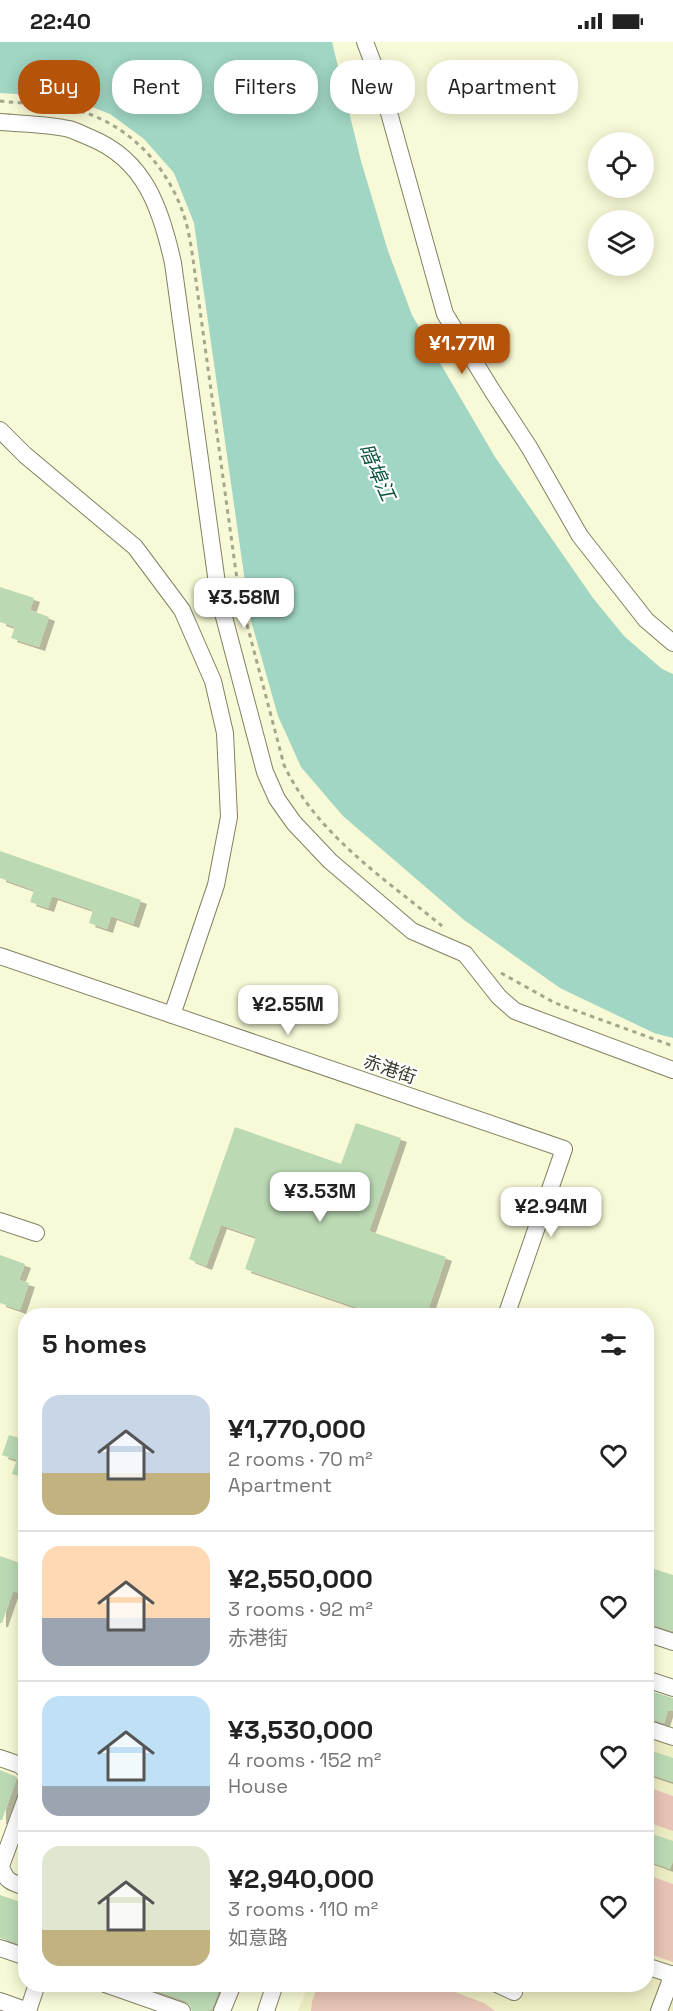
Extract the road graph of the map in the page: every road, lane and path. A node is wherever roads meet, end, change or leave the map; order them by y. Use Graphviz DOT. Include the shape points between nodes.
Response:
graph roads {
  1 [pos="365,42"];
  2 [pos="0,101"];
  3 [pos="0,122"];
  4 [pos="0,430"];
  5 [pos="673,643"];
  6 [pos="443,927"];
  7 [pos="0,956"];
  8 [pos="496,970"];
  9 [pos="172,1015"];
  10 [pos="673,1046"];
  11 [pos="673,1070"];
  12 [pos="0,1221"];
  13 [pos="36,1233"];
  14 [pos="509,1308"];
  15 [pos="654,1636"];
  16 [pos="673,1642"];
  17 [pos="654,1682"];
  18 [pos="673,1688"];
  19 [pos="654,1731"];
  20 [pos="673,1737"];
  21 [pos="0,1758"];
  22 [pos="18,1764"];
  23 [pos="18,1820"];
  24 [pos="18,1884"];
  25 [pos="0,1948"];
  26 [pos="18,1954"];
  27 [pos="654,1968"];
  28 [pos="673,1974"];
  29 [pos="35,1992"];
  30 [pos="128,1992"];
  31 [pos="230,1992"];
  32 [pos="272,1992"];
  33 [pos="0,2001"];
  34 [pos="28,2011"];
  35 [pos="182,2011"];
  36 [pos="222,2011"];
  37 [pos="266,2011"];
  38 [pos="659,2011"];
  1 -- 5 [label="street" via="381,84 445,314 580,536 646,620"];
  2 -- 6 [label="path" via="77,110 118,126 144,148 168,179 184,218 193,259 239,594 284,765 310,810 345,847"];
  3 -- 11 [label="street" via="71,130 107,144 129,162 149,190 165,225 219,597 265,772 294,823 330,861 412,931 465,954 515,1011"];
  4 -- 9 [label="street" via="135,547 182,610 213,681 225,733 228,817 216,885"];
  7 -- 9 [label="street, 赤港街"];
  8 -- 10 [label="path" via="555,1003"];
  9 -- 14 [label="street, 赤港街" via="564,1149"];
  12 -- 13 [label="street"];
  15 -- 16 [label="street"];
  17 -- 18 [label="street"];
  19 -- 20 [label="street"];
  21 -- 22 [label="street"];
  23 -- 24 [label="street" via="1,1866 8,1881"];
  25 -- 26 [label="street"];
  27 -- 28 [label="street"];
  28 -- 38 [label="street"];
  29 -- 34 [label="street"];
  30 -- 35 [label="street"];
  31 -- 36 [label="street"];
  32 -- 37 [label="street"];
  33 -- 34 [label="street"];
}
